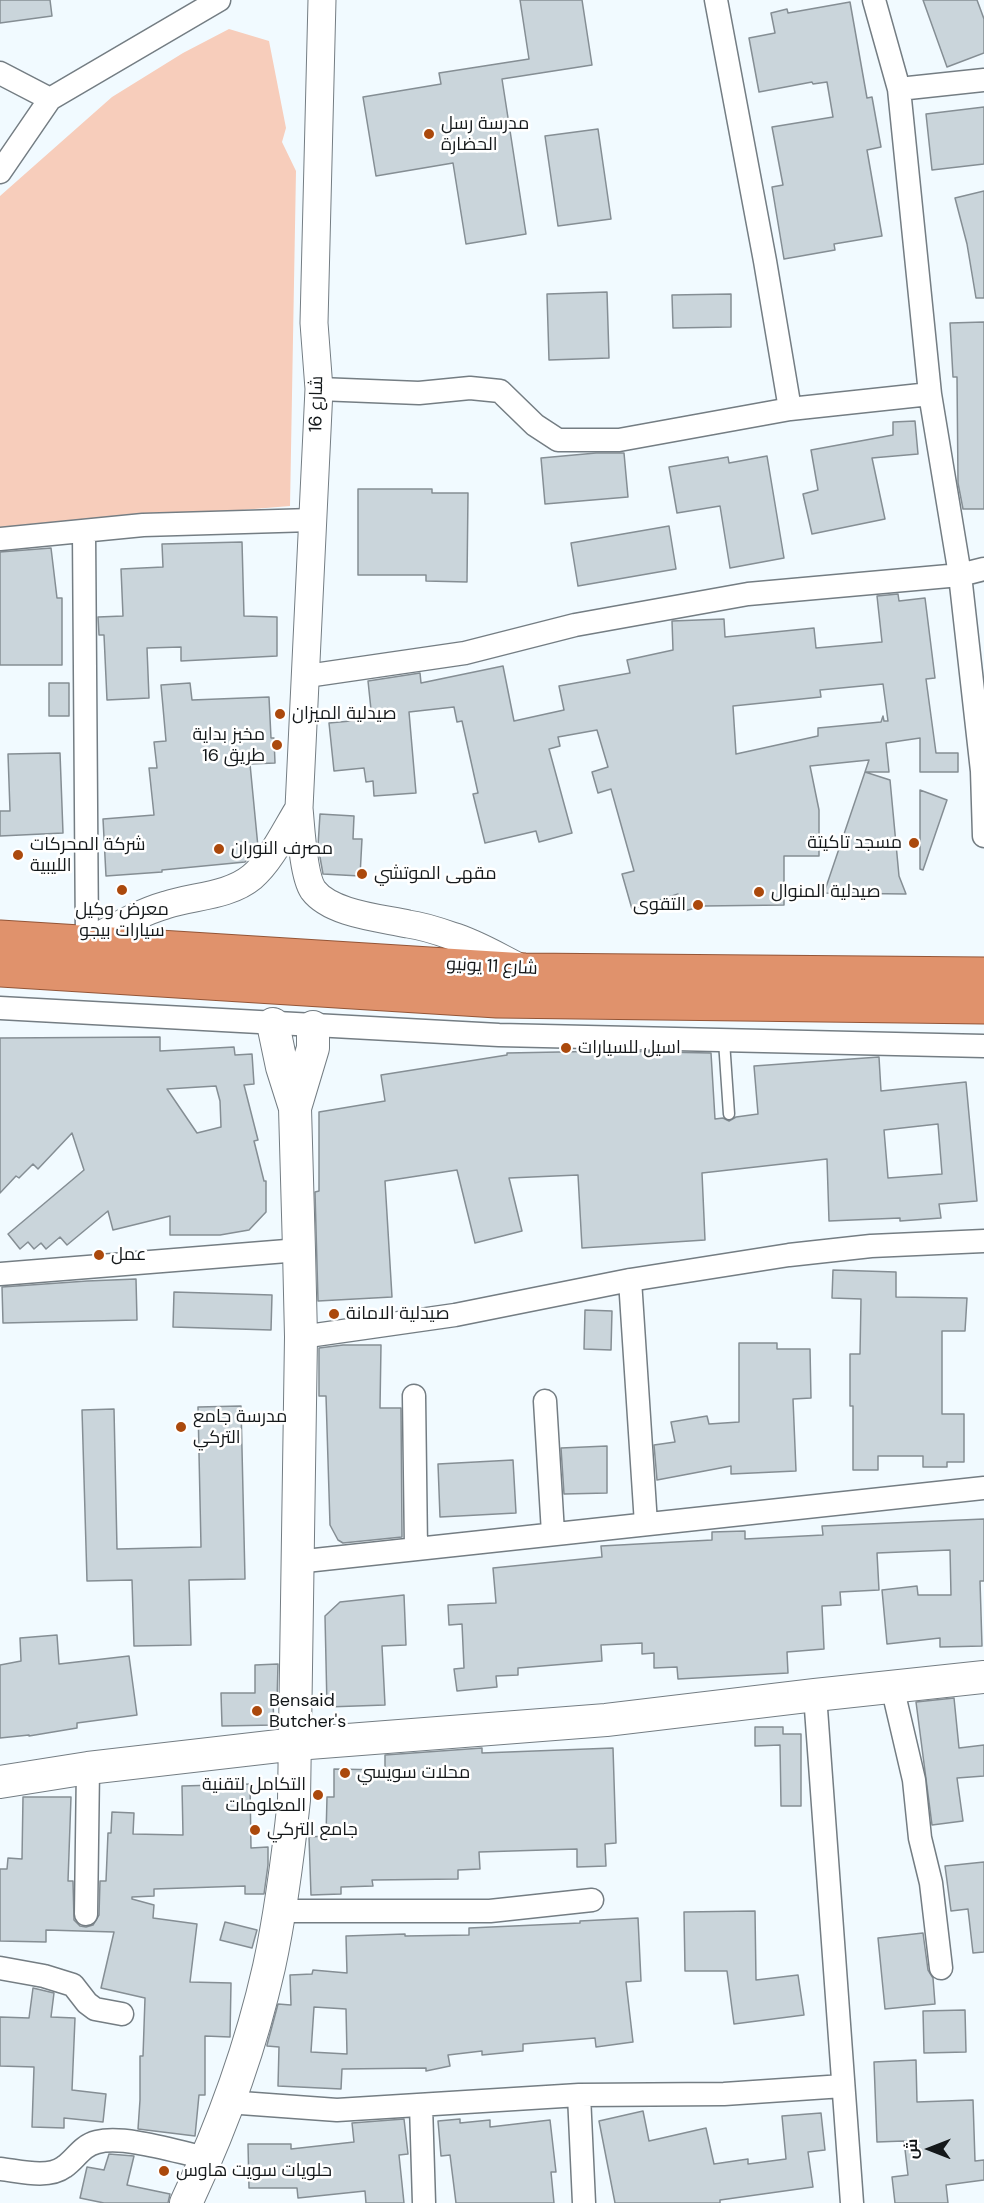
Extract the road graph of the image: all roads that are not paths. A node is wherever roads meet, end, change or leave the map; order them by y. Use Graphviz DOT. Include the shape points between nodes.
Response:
graph roads {
  1 [pos="219,0"];
  2 [pos="322,0"];
  3 [pos="716,0"];
  4 [pos="874,0"];
  5 [pos="0,73"];
  6 [pos="984,80"];
  7 [pos="898,89"];
  8 [pos="50,99"];
  9 [pos="0,172"];
  10 [pos="319,389"];
  11 [pos="930,394"];
  12 [pos="790,409"];
  13 [pos="312,520"];
  14 [pos="84,532"];
  15 [pos="0,539"];
  16 [pos="984,569"];
  17 [pos="960,575"];
  18 [pos="307,676"];
  19 [pos="299,808"];
  20 [pos="984,836"];
  21 [pos="0,937"];
  22 [pos="87,942"];
  23 [pos="0,970"];
  24 [pos="525,970"];
  25 [pos="984,974"];
  26 [pos="984,1007"];
  27 [pos="0,1008"];
  28 [pos="273,1024"];
  29 [pos="313,1027"];
  30 [pos="724,1041"];
  31 [pos="984,1046"];
  32 [pos="295,1108"];
  33 [pos="729,1114"];
  34 [pos="984,1242"];
  35 [pos="300,1250"];
  36 [pos="0,1274"];
  37 [pos="630,1280"];
  38 [pos="301,1337"];
  39 [pos="414,1395"];
  40 [pos="545,1401"];
  41 [pos="984,1488"];
  42 [pos="646,1524"];
  43 [pos="554,1533"];
  44 [pos="416,1549"];
  45 [pos="296,1562"];
  46 [pos="984,1677"];
  47 [pos="892,1686"];
  48 [pos="815,1695"];
  49 [pos="296,1744"];
  50 [pos="88,1768"];
  51 [pos="0,1782"];
  52 [pos="592,1899"];
  53 [pos="279,1911"];
  54 [pos="86,1914"];
  55 [pos="0,1968"];
  56 [pos="941,1968"];
  57 [pos="122,2014"];
  58 [pos="843,2086"];
  59 [pos="579,2095"];
  60 [pos="227,2102"];
  61 [pos="421,2105"];
  62 [pos="207,2158"];
  63 [pos="0,2169"];
  64 [pos="186,2203"];
  65 [pos="424,2203"];
  66 [pos="585,2203"];
  67 [pos="852,2203"];
  1 -- 8 [label="street"];
  2 -- 10 [label="street, شارع 16" via="314,323"];
  3 -- 12 [label="street"];
  4 -- 7 [label="street"];
  5 -- 8 [label="street"];
  6 -- 7 [label="street"];
  7 -- 11 [label="street"];
  8 -- 9 [label="street"];
  10 -- 12 [label="street" via="500,391 558,440 620,440"];
  10 -- 13 [label="street, شارع 16"];
  11 -- 12 [label="street"];
  11 -- 17 [label="street"];
  13 -- 14 [label="street" via="143,525"];
  13 -- 18 [label="street, شارع 16"];
  14 -- 15 [label="street"];
  14 -- 22 [label="street"];
  16 -- 17 [label="street"];
  17 -- 18 [label="street" via="748,594 575,625 465,653"];
  17 -- 20 [label="street"];
  18 -- 19 [label="street, شارع 16"];
  19 -- 22 [label="street" via="265,862 238,886 139,914"];
  19 -- 24 [label="street, شارع 16" via="307,876 314,890 326,900 371,918 455,936"];
  21 -- 22 [label="highway, شارع 11 يونيو"];
  22 -- 24 [label="highway, شارع 11 يونيو"];
  23 -- 26 [label="highway, شارع 11 يونيو" via="497,1001"];
  24 -- 25 [label="highway, شارع 11 يونيو"];
  27 -- 28 [label="street"];
  28 -- 29 [label="street"];
  28 -- 32 [label="main road"];
  29 -- 30 [label="street"];
  29 -- 32 [label="main road" via="309,1068"];
  30 -- 31 [label="street"];
  30 -- 33 [label="lane"];
  32 -- 35 [label="main road"];
  34 -- 37 [label="street" via="832,1250"];
  35 -- 36 [label="street"];
  35 -- 38 [label="main road"];
  37 -- 38 [label="street" via="454,1315"];
  37 -- 42 [label="street"];
  38 -- 45 [label="main road"];
  39 -- 44 [label="street"];
  40 -- 43 [label="street"];
  41 -- 42 [label="street"];
  42 -- 43 [label="street"];
  43 -- 44 [label="street"];
  44 -- 45 [label="street"];
  45 -- 49 [label="main road"];
  46 -- 47 [label="main road"];
  47 -- 48 [label="main road"];
  47 -- 56 [label="street" via="914,1780"];
  48 -- 49 [label="main road" via="606,1720"];
  48 -- 58 [label="street"];
  49 -- 50 [label="main road"];
  49 -- 53 [label="main road" via="294,1800"];
  50 -- 51 [label="main road"];
  50 -- 54 [label="street"];
  52 -- 53 [label="street" via="490,1911"];
  53 -- 60 [label="main road" via="254,2024"];
  55 -- 57 [label="street" via="73,1985 95,2009"];
  58 -- 59 [label="street" via="724,2094"];
  58 -- 67 [label="street"];
  59 -- 61 [label="street"];
  59 -- 66 [label="street"];
  60 -- 61 [label="street" via="337,2110"];
  60 -- 62 [label="main road"];
  61 -- 65 [label="street"];
  62 -- 63 [label="street" via="105,2141 84,2147 53,2173"];
  62 -- 64 [label="main road"];
}
